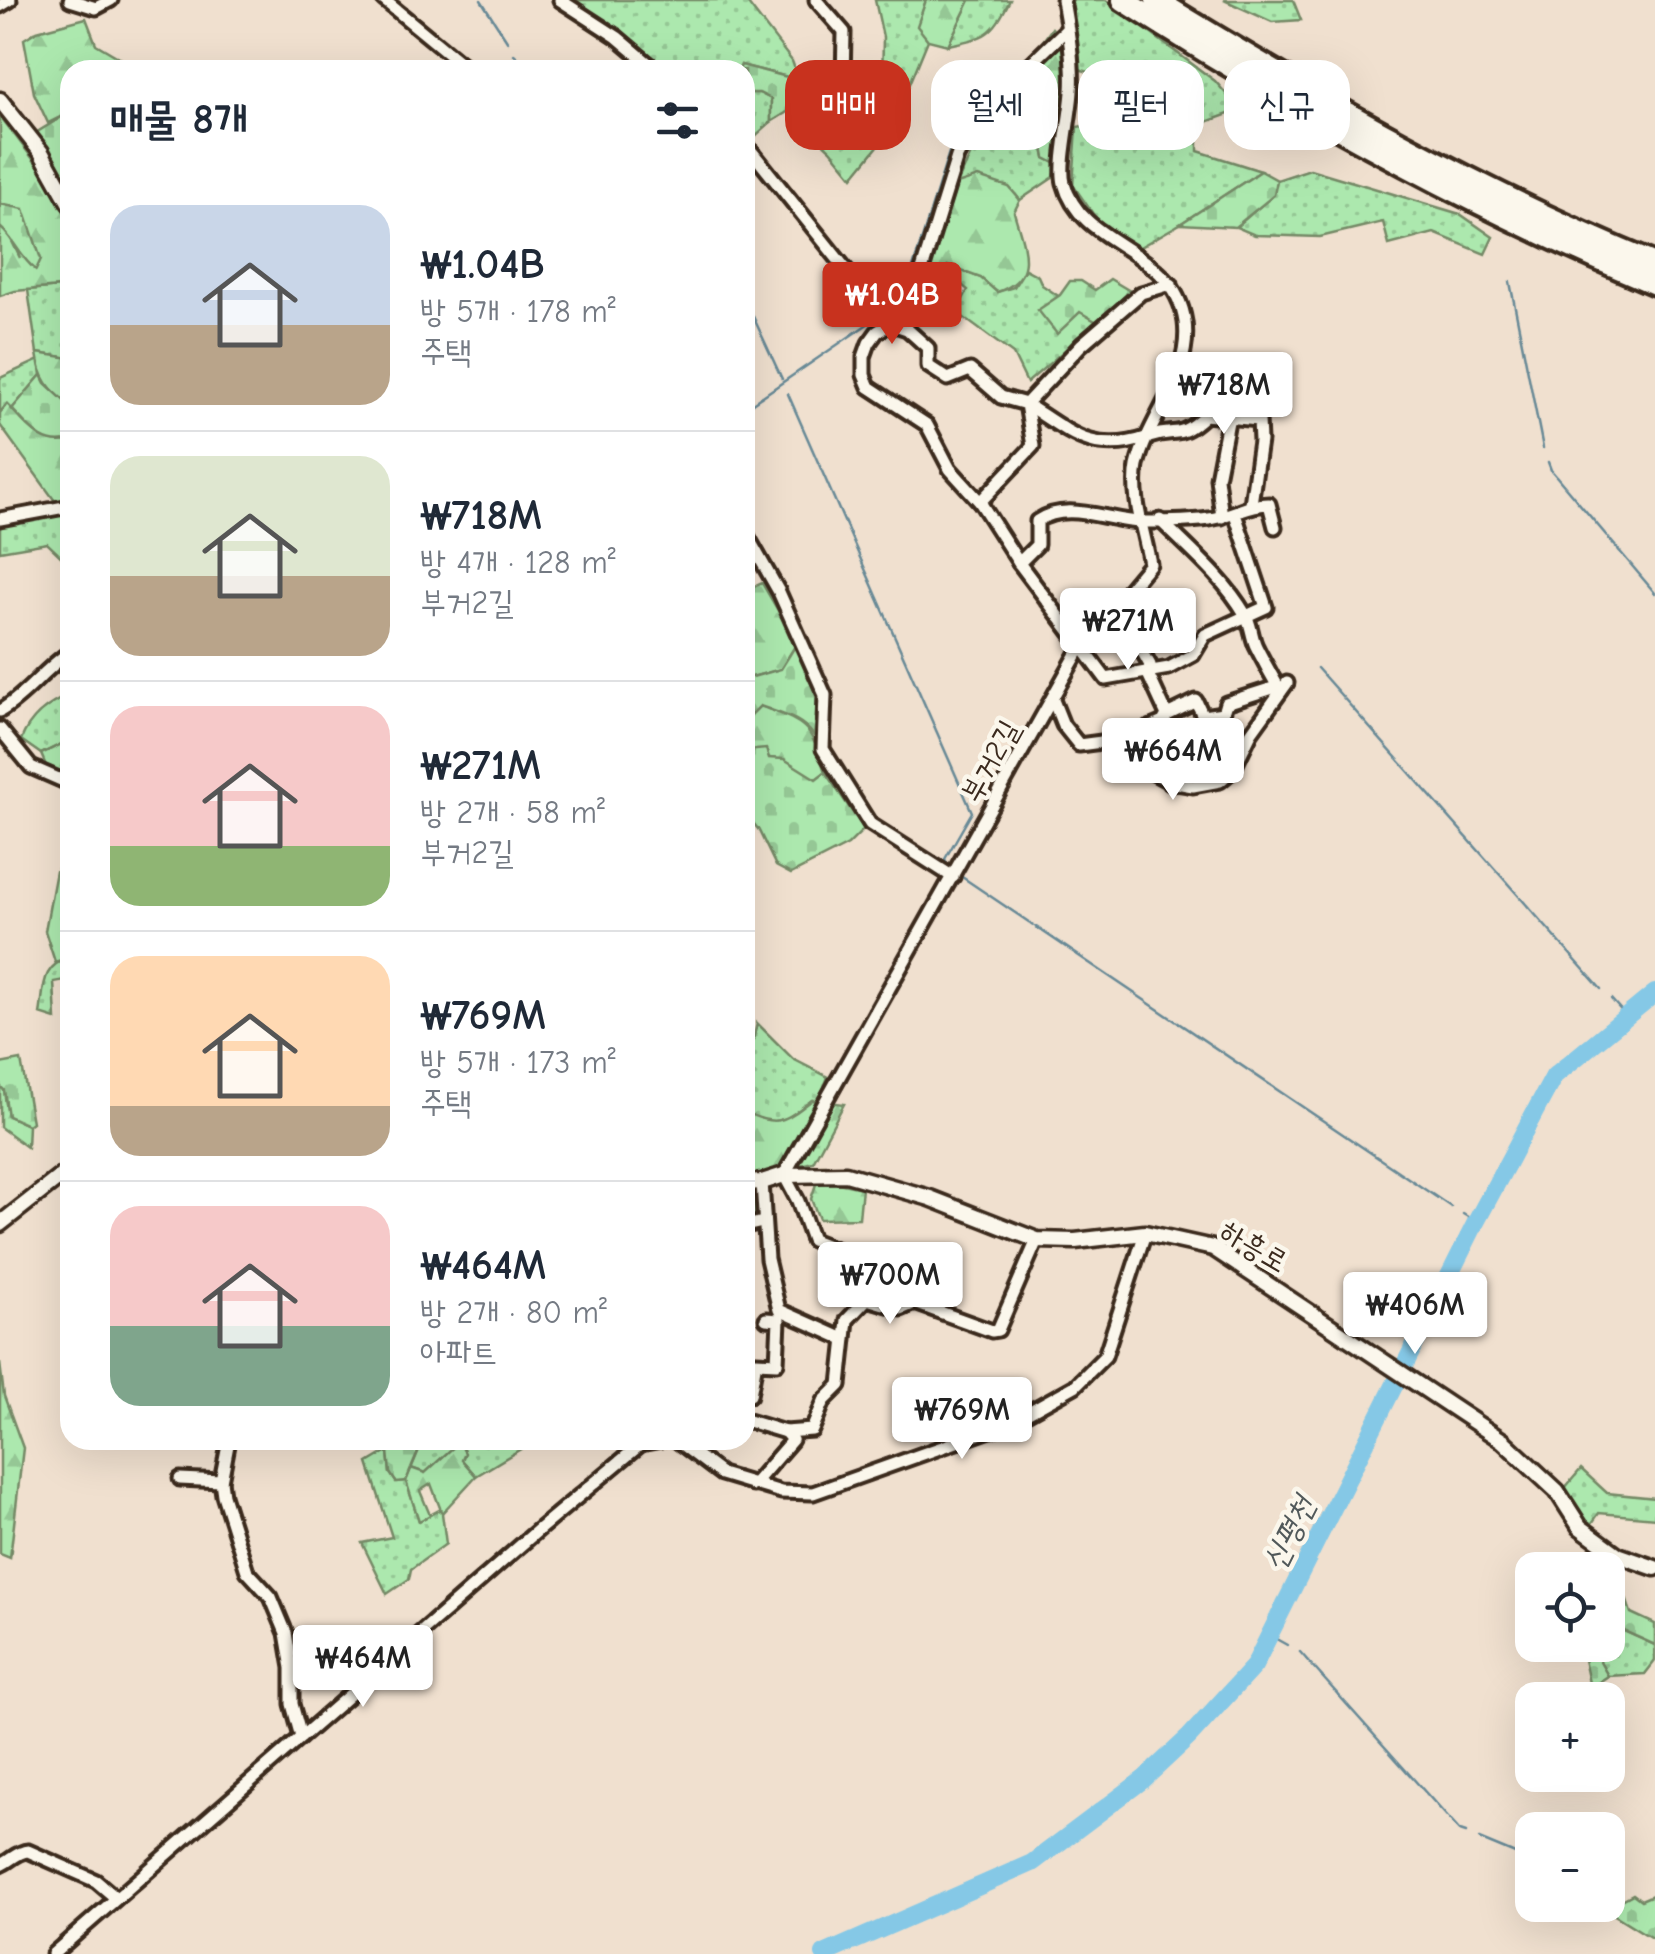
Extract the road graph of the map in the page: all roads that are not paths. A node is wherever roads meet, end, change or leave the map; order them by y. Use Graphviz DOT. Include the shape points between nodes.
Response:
graph roads {
  1 [pos="10,0"];
  2 [pos="70,0"];
  3 [pos="111,0"];
  4 [pos="384,0"];
  5 [pos="560,0"];
  6 [pos="816,0"];
  7 [pos="1063,0"];
  8 [pos="1123,0"];
  9 [pos="1156,0"];
  10 [pos="0,6"];
  11 [pos="1068,29"];
  12 [pos="457,60"];
  13 [pos="644,60"];
  14 [pos="843,60"];
  15 [pos="0,100"];
  16 [pos="755,156"];
  17 [pos="60,186"];
  18 [pos="1655,264"];
  19 [pos="1171,284"];
  20 [pos="1655,284"];
  21 [pos="892,324"];
  22 [pos="1026,404"];
  23 [pos="1229,416"];
  24 [pos="1149,437"];
  25 [pos="980,502"];
  26 [pos="1250,504"];
  27 [pos="60,508"];
  28 [pos="1228,515"];
  29 [pos="0,519"];
  30 [pos="1160,520"];
  31 [pos="1142,523"];
  32 [pos="1274,527"];
  33 [pos="755,550"];
  34 [pos="1019,563"];
  35 [pos="1108,615"];
  36 [pos="1247,616"];
  37 [pos="1082,646"];
  38 [pos="60,659"];
  39 [pos="1148,674"];
  40 [pos="1281,687"];
  41 [pos="1053,700"];
  42 [pos="0,711"];
  43 [pos="1223,713"];
  44 [pos="1167,715"];
  45 [pos="0,729"];
  46 [pos="1124,739"];
  47 [pos="1233,770"];
  48 [pos="60,779"];
  49 [pos="953,877"];
  50 [pos="784,1175"];
  51 [pos="60,1177"];
  52 [pos="755,1182"];
  53 [pos="762,1182"];
  54 [pos="763,1222"];
  55 [pos="0,1224"];
  56 [pos="755,1224"];
  57 [pos="1145,1233"];
  58 [pos="1037,1240"];
  59 [pos="866,1299"];
  60 [pos="766,1319"];
  61 [pos="844,1339"];
  62 [pos="755,1368"];
  63 [pos="755,1423"];
  64 [pos="785,1432"];
  65 [pos="227,1450"];
  66 [pos="634,1450"];
  67 [pos="689,1450"];
  68 [pos="180,1479"];
  69 [pos="221,1481"];
  70 [pos="753,1484"];
  71 [pos="1655,1568"];
  72 [pos="301,1737"];
  73 [pos="0,1865"];
  74 [pos="116,1898"];
  75 [pos="53,1954"];
  1 -- 10 [label="street"];
  2 -- 3 [label="street" via="96,8"];
  4 -- 12 [label="street"];
  5 -- 13 [label="street"];
  6 -- 14 [label="street" via="844,32"];
  7 -- 11 [label="street"];
  8 -- 20 [label="highway" via="1460,196"];
  9 -- 18 [label="highway" via="1466,179"];
  11 -- 19 [label="street" via="1072,88 1063,181 1081,219"];
  11 -- 21 [label="street" via="983,110 956,158 909,312"];
  15 -- 17 [label="street"];
  16 -- 21 [label="street"];
  19 -- 22 [label="street" via="1141,293"];
  19 -- 24 [label="street, 부거2길" via="1184,322 1183,352"];
  21 -- 22 [label="street" via="908,328 928,348 928,366 948,379 970,370 1001,397"];
  21 -- 25 [label="street" via="868,342 869,387 928,425 950,469"];
  22 -- 24 [label="street" via="1079,440 1109,446"];
  22 -- 25 [label="street" via="1033,446"];
  23 -- 24 [label="street" via="1205,415 1186,432"];
  23 -- 26 [label="street" via="1259,420"];
  23 -- 28 [label="street" via="1217,478"];
  24 -- 31 [label="street, 부거2길" via="1137,466"];
  25 -- 34 [label="street"];
  26 -- 28 [label="street"];
  26 -- 32 [label="street" via="1270,504"];
  27 -- 29 [label="street"];
  28 -- 30 [label="street"];
  28 -- 36 [label="street" via="1266,607"];
  30 -- 31 [label="street"];
  30 -- 36 [label="street"];
  31 -- 34 [label="street" via="1051,512 1038,521 1036,544"];
  31 -- 35 [label="street, 부거2길" via="1150,564"];
  33 -- 49 [label="street" via="825,696 823,750 870,824"];
  34 -- 37 [label="street"];
  35 -- 37 [label="street, 부거2길"];
  35 -- 39 [label="street" via="1136,640 1150,664"];
  36 -- 39 [label="street" via="1205,635 1193,655"];
  36 -- 40 [label="street" via="1256,648"];
  37 -- 39 [label="street" via="1106,679"];
  37 -- 41 [label="street, 부거2길"];
  38 -- 42 [label="street"];
  39 -- 44 [label="street"];
  40 -- 43 [label="street" via="1226,703"];
  40 -- 47 [label="street"];
  41 -- 46 [label="street" via="1079,746"];
  41 -- 49 [label="street, 부거2길"];
  43 -- 44 [label="street" via="1203,716 1196,701"];
  43 -- 47 [label="street"];
  44 -- 46 [label="street"];
  45 -- 48 [label="street" via="31,766"];
  46 -- 47 [label="street" via="1148,770 1170,782 1198,786"];
  49 -- 50 [label="street, 부거2길"];
  50 -- 53 [label="street, 하흥로"];
  50 -- 58 [label="street, 하흥로" via="846,1174"];
  50 -- 59 [label="street" via="812,1240 874,1264"];
  51 -- 55 [label="street"];
  52 -- 53 [label="street, 하흥로"];
  53 -- 54 [label="street"];
  54 -- 56 [label="street"];
  54 -- 61 [label="street" via="779,1310"];
  57 -- 58 [label="street, 하흥로"];
  57 -- 70 [label="street" via="1104,1356 1076,1386 1008,1424 813,1493"];
  57 -- 71 [label="street, 하흥로" via="1213,1248 1503,1441 1557,1491 1580,1527 1618,1554"];
  58 -- 59 [label="street" via="998,1330 915,1304 901,1309"];
  59 -- 61 [label="street" via="847,1320"];
  60 -- 62 [label="street" via="779,1320 776,1362 756,1362"];
  61 -- 64 [label="street" via="840,1385 824,1401 812,1430"];
  63 -- 64 [label="street"];
  64 -- 70 [label="street" via="792,1440"];
  65 -- 69 [label="street"];
  66 -- 72 [label="street"];
  67 -- 70 [label="street" via="720,1474"];
  68 -- 69 [label="street"];
  69 -- 72 [label="street" via="247,1571 271,1596 286,1634"];
  72 -- 74 [label="street"];
  73 -- 74 [label="street" via="28,1850 96,1881"];
  74 -- 75 [label="street"];
}
